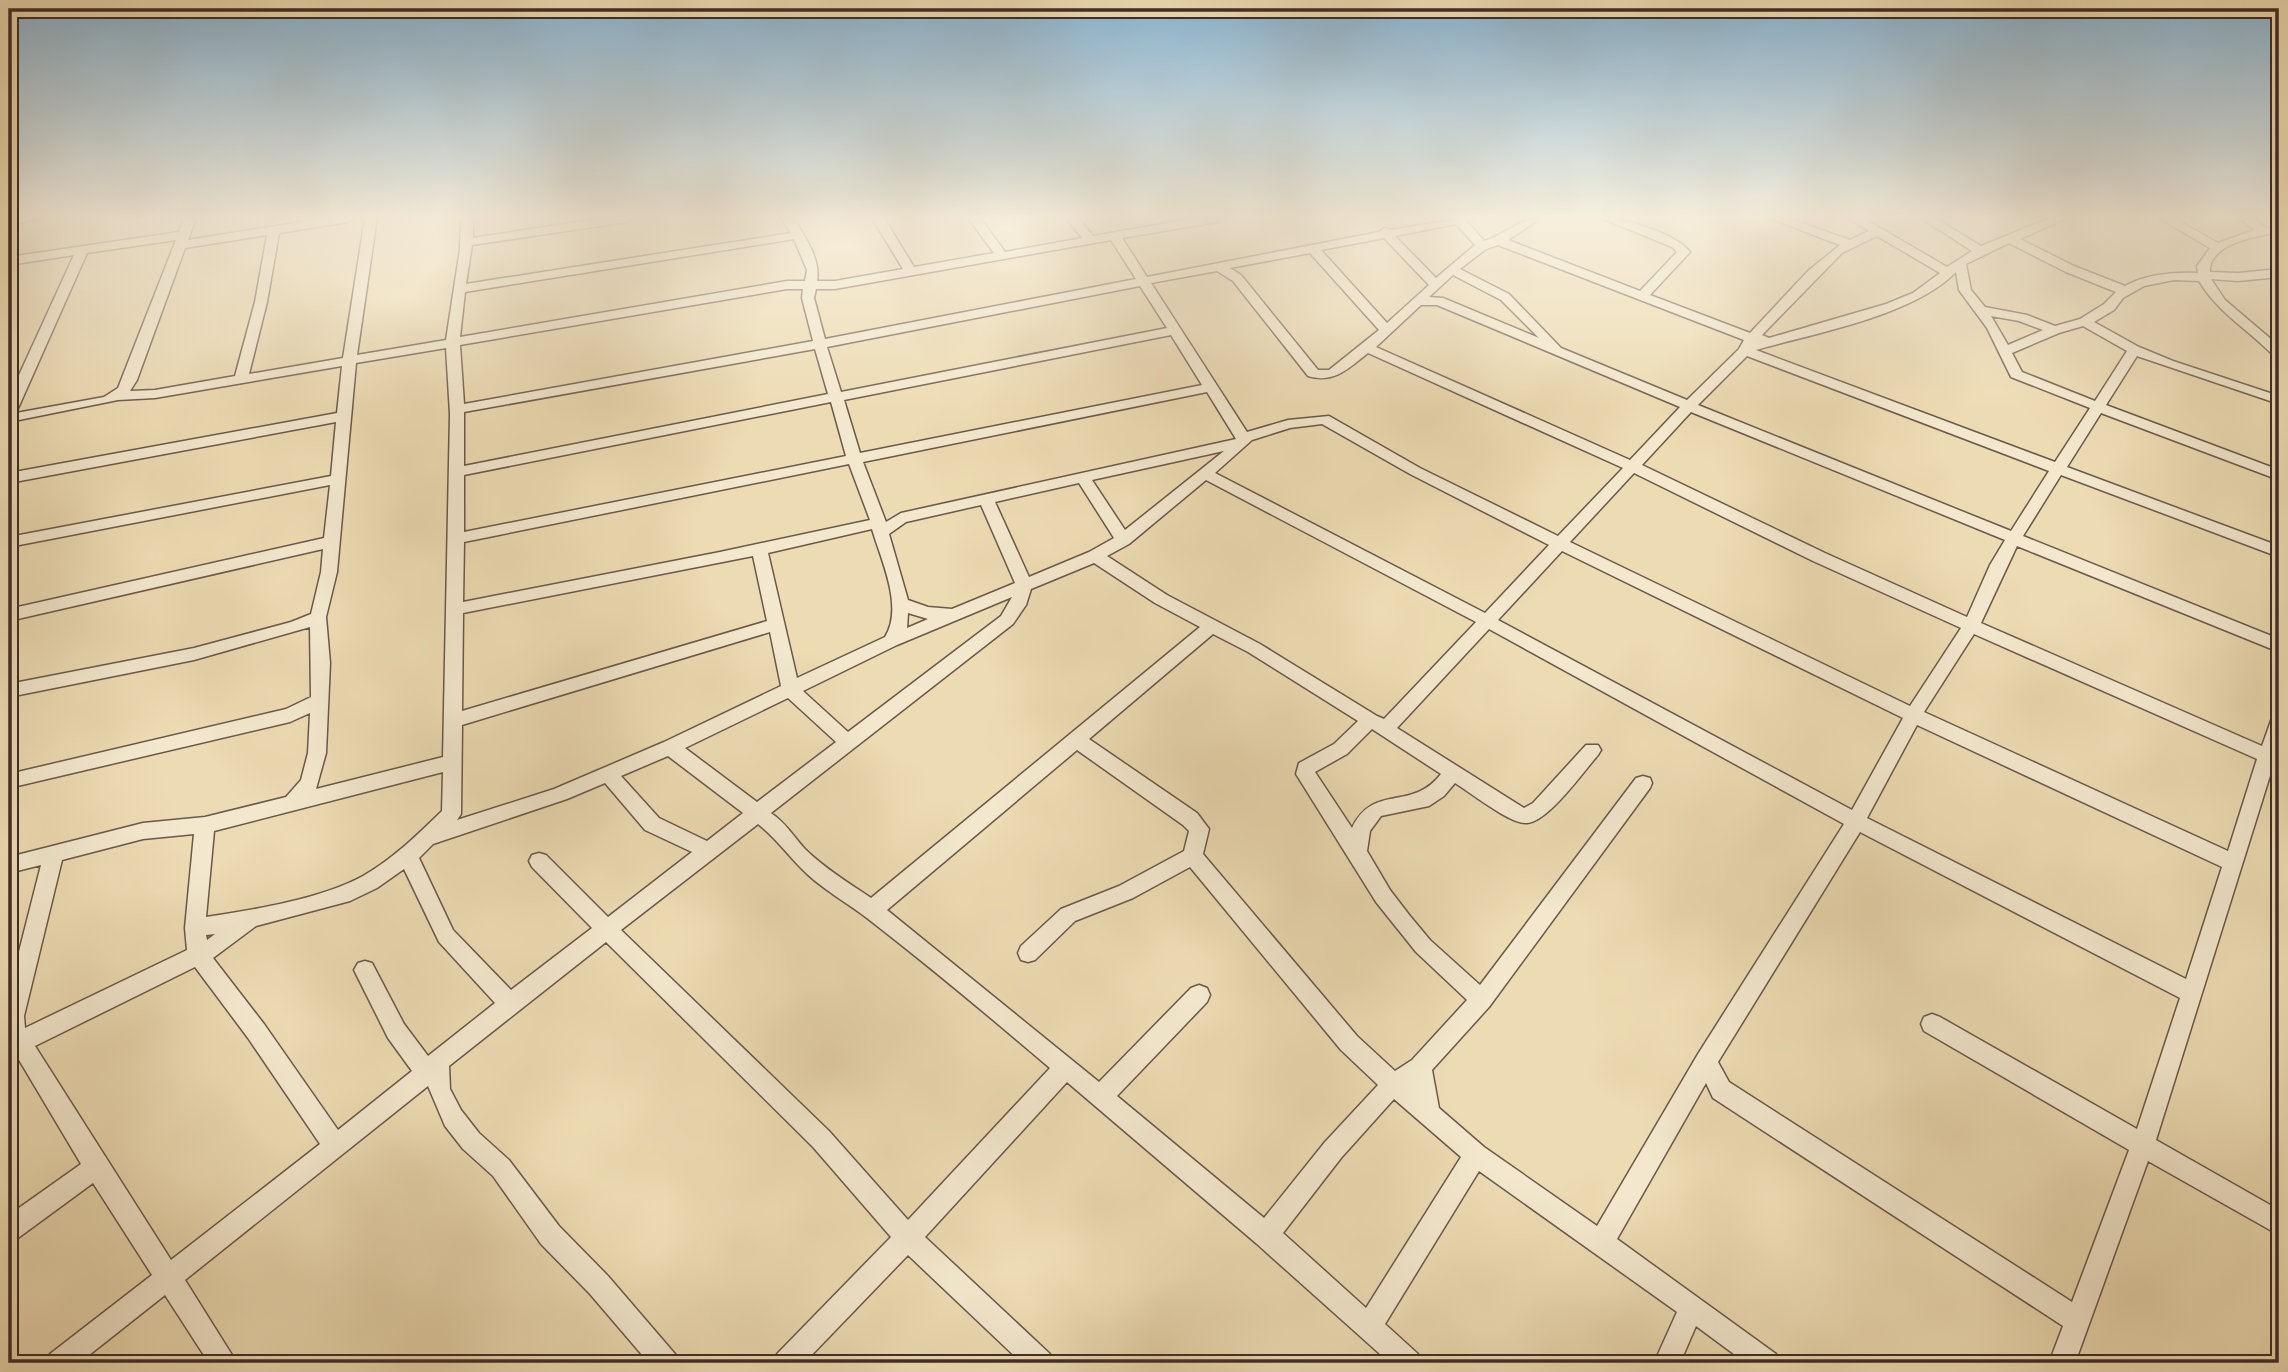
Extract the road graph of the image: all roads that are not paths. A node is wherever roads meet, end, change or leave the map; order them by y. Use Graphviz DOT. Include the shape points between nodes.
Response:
graph roads {
  1 [pos="68,282"];
  2 [pos="166,282"];
  3 [pos="265,282"];
  4 [pos="361,282"];
  5 [pos="461,282"];
  6 [pos="504,282"];
  7 [pos="811,282"];
  8 [pos="851,282"];
  9 [pos="1142,282"];
  10 [pos="1240,282"];
  11 [pos="1343,282"];
  12 [pos="1427,282"];
  13 [pos="1441,282"];
  14 [pos="1475,282"];
  15 [pos="1606,282"];
  16 [pos="1655,282"];
  17 [pos="1805,282"];
  18 [pos="1941,282"];
  19 [pos="1959,282"];
  20 [pos="2101,282"];
  21 [pos="2146,282"];
  22 [pos="2207,282"];
  23 [pos="810,285"];
  24 [pos="460,289"];
  25 [pos="1434,291"];
  26 [pos="2125,292"];
  27 [pos="1642,296"];
  28 [pos="1979,310"];
  29 [pos="2085,322"];
  30 [pos="1176,330"];
  31 [pos="1387,330"];
  32 [pos="2054,330"];
  33 [pos="2273,339"];
  34 [pos="453,343"];
  35 [pos="820,344"];
  36 [pos="1748,346"];
  37 [pos="1367,348"];
  38 [pos="1558,350"];
  39 [pos="2134,350"];
  40 [pos="2006,351"];
  41 [pos="2279,353"];
  42 [pos="349,360"];
  43 [pos="241,378"];
  44 [pos="1212,387"];
  45 [pos="116,397"];
  46 [pos="836,397"];
  47 [pos="2279,400"];
  48 [pos="1689,406"];
  49 [pos="2097,406"];
  50 [pos="457,409"];
  51 [pos="9,412"];
  52 [pos="344,416"];
  53 [pos="9,418"];
  54 [pos="1244,439"];
  55 [pos="854,457"];
  56 [pos="1634,467"];
  57 [pos="2057,469"];
  58 [pos="456,472"];
  59 [pos="1205,474"];
  60 [pos="2279,475"];
  61 [pos="9,478"];
  62 [pos="338,478"];
  63 [pos="1084,479"];
  64 [pos="986,500"];
  65 [pos="878,524"];
  66 [pos="2014,538"];
  67 [pos="455,540"];
  68 [pos="1123,540"];
  69 [pos="9,542"];
  70 [pos="331,542"];
  71 [pos="1561,544"];
  72 [pos="760,551"];
  73 [pos="2279,552"];
  74 [pos="1095,556"];
  75 [pos="1024,584"];
  76 [pos="901,604"];
  77 [pos="455,610"];
  78 [pos="953,614"];
  79 [pos="9,615"];
  80 [pos="1487,621"];
  81 [pos="319,623"];
  82 [pos="778,624"];
  83 [pos="1212,625"];
  84 [pos="1971,626"];
  85 [pos="891,641"];
  86 [pos="2279,646"];
  87 [pos="791,690"];
  88 [pos="9,691"];
  89 [pos="318,709"];
  90 [pos="1913,715"];
  91 [pos="455,720"];
  92 [pos="2279,720"];
  93 [pos="1377,725"];
  94 [pos="1075,739"];
  95 [pos="847,742"];
  96 [pos="670,747"];
  97 [pos="1592,750"];
  98 [pos="2273,758"];
  99 [pos="452,762"];
  100 [pos="1453,772"];
  101 [pos="608,773"];
  102 [pos="9,780"];
  103 [pos="1643,783"];
  104 [pos="314,789"];
  105 [pos="758,812"];
  106 [pos="451,814"];
  107 [pos="1856,821"];
  108 [pos="470,823"];
  109 [pos="205,825"];
  110 [pos="430,837"];
  111 [pos="709,851"];
  112 [pos="1357,852"];
  113 [pos="54,853"];
  114 [pos="408,856"];
  115 [pos="1193,856"];
  116 [pos="539,861"];
  117 [pos="2234,863"];
  118 [pos="9,864"];
  119 [pos="872,910"];
  120 [pos="250,919"];
  121 [pos="195,928"];
  122 [pos="610,929"];
  123 [pos="1028,953"];
  124 [pos="198,955"];
  125 [pos="365,970"];
  126 [pos="2192,993"];
  127 [pos="1199,995"];
  128 [pos="1481,1000"];
  129 [pos="510,1004"];
  130 [pos="1931,1024"];
  131 [pos="15,1037"];
  132 [pos="1706,1061"];
  133 [pos="1420,1067"];
  134 [pos="1065,1068"];
  135 [pos="434,1074"];
  136 [pos="1393,1084"];
  137 [pos="1689,1090"];
  138 [pos="1721,1090"];
  139 [pos="1100,1097"];
  140 [pos="1428,1113"];
  141 [pos="335,1146"];
  142 [pos="2142,1147"];
  143 [pos="1476,1155"];
  144 [pos="96,1167"];
  145 [pos="2279,1223"];
  146 [pos="9,1229"];
  147 [pos="1266,1235"];
  148 [pos="908,1238"];
  149 [pos="1601,1243"];
  150 [pos="167,1277"];
  151 [pos="1692,1307"];
  152 [pos="2078,1321"];
  153 [pos="1370,1327"];
  154 [pos="59,1363"];
  155 [pos="224,1363"];
  156 [pos="666,1363"];
  157 [pos="786,1363"];
  158 [pos="1041,1363"];
  159 [pos="1409,1363"];
  160 [pos="1667,1363"];
  161 [pos="1767,1363"];
  162 [pos="2062,1363"];
  1 -- 51 [label="street"];
  2 -- 45 [label="street" via="130,380"];
  3 -- 43 [label="street"];
  4 -- 42 [label="street"];
  5 -- 24 [label="street"];
  6 -- 24 [label="street"];
  7 -- 23 [label="street"];
  8 -- 23 [label="street"];
  9 -- 30 [label="street"];
  9 -- 35 [label="street"];
  10 -- 37 [label="street" via="1317,376 1334,373"];
  11 -- 31 [label="street"];
  12 -- 25 [label="street"];
  13 -- 25 [label="street"];
  14 -- 38 [label="street" via="1505,297"];
  15 -- 27 [label="street"];
  16 -- 27 [label="street"];
  17 -- 36 [label="street"];
  18 -- 36 [label="street" via="1891,307"];
  19 -- 28 [label="street"];
  20 -- 26 [label="street"];
  21 -- 26 [label="street"];
  22 -- 33 [label="street" via="2214,296"];
  23 -- 34 [label="street" via="787,285"];
  23 -- 35 [label="street" via="808,298"];
  24 -- 34 [label="street"];
  25 -- 31 [label="street" via="1416,301"];
  25 -- 38 [label="street"];
  26 -- 29 [label="street"];
  27 -- 36 [label="street"];
  28 -- 32 [label="street"];
  28 -- 40 [label="street"];
  29 -- 32 [label="street"];
  29 -- 39 [label="street"];
  30 -- 44 [label="street"];
  30 -- 46 [label="street"];
  31 -- 37 [label="street"];
  32 -- 40 [label="street"];
  33 -- 41 [label="street"];
  34 -- 42 [label="street"];
  34 -- 50 [label="street"];
  35 -- 46 [label="street"];
  35 -- 50 [label="street"];
  36 -- 48 [label="street"];
  36 -- 57 [label="street"];
  37 -- 56 [label="street"];
  38 -- 48 [label="street"];
  39 -- 47 [label="street"];
  39 -- 49 [label="street"];
  40 -- 49 [label="street" via="2022,378"];
  42 -- 43 [label="street"];
  42 -- 52 [label="street"];
  43 -- 45 [label="street"];
  44 -- 54 [label="street"];
  44 -- 55 [label="street"];
  45 -- 53 [label="street"];
  46 -- 55 [label="street"];
  46 -- 58 [label="street"];
  48 -- 56 [label="street"];
  48 -- 66 [label="street"];
  49 -- 57 [label="street"];
  49 -- 60 [label="street"];
  50 -- 58 [label="street"];
  52 -- 61 [label="street"];
  52 -- 62 [label="street"];
  54 -- 59 [label="street"];
  54 -- 63 [label="street"];
  54 -- 71 [label="street" via="1288,424 1324,419 1415,471"];
  55 -- 65 [label="street"];
  55 -- 67 [label="street"];
  56 -- 71 [label="street"];
  56 -- 84 [label="street"];
  57 -- 66 [label="street"];
  57 -- 73 [label="street"];
  58 -- 67 [label="street"];
  59 -- 68 [label="street"];
  59 -- 80 [label="street"];
  62 -- 69 [label="street"];
  62 -- 70 [label="street"];
  63 -- 64 [label="street"];
  63 -- 68 [label="street"];
  64 -- 65 [label="street"];
  64 -- 75 [label="street"];
  65 -- 72 [label="street"];
  65 -- 76 [label="street"];
  66 -- 84 [label="street"];
  66 -- 86 [label="street"];
  67 -- 77 [label="street"];
  68 -- 74 [label="street"];
  70 -- 79 [label="street"];
  70 -- 81 [label="street"];
  71 -- 80 [label="street"];
  71 -- 90 [label="street"];
  72 -- 77 [label="street"];
  72 -- 82 [label="street"];
  74 -- 75 [label="street"];
  74 -- 83 [label="street" via="1161,599"];
  75 -- 78 [label="street"];
  75 -- 95 [label="street" via="1018,605 1007,620"];
  76 -- 78 [label="street" via="926,613"];
  76 -- 85 [label="street" via="898,630"];
  77 -- 91 [label="street"];
  78 -- 85 [label="street"];
  80 -- 93 [label="street"];
  80 -- 107 [label="street"];
  81 -- 88 [label="street"];
  81 -- 89 [label="street"];
  82 -- 87 [label="street"];
  82 -- 91 [label="street"];
  83 -- 93 [label="street"];
  83 -- 94 [label="street"];
  84 -- 90 [label="street"];
  84 -- 98 [label="street"];
  85 -- 87 [label="street"];
  87 -- 95 [label="street"];
  87 -- 96 [label="street"];
  89 -- 102 [label="street"];
  89 -- 104 [label="street"];
  90 -- 107 [label="street"];
  90 -- 117 [label="street"];
  91 -- 99 [label="street"];
  92 -- 98 [label="street"];
  93 -- 100 [label="street"];
  93 -- 112 [label="street" via="1313,763 1305,774"];
  94 -- 115 [label="street" via="1190,819 1199,829"];
  94 -- 119 [label="street"];
  95 -- 105 [label="street"];
  96 -- 101 [label="street"];
  96 -- 105 [label="street"];
  97 -- 100 [label="street" via="1540,808 1526,816"];
  98 -- 117 [label="street"];
  99 -- 104 [label="street"];
  99 -- 106 [label="street"];
  100 -- 112 [label="street" via="1423,800 1372,812 1359,830"];
  101 -- 108 [label="street"];
  101 -- 111 [label="street" via="652,824"];
  103 -- 128 [label="street"];
  104 -- 109 [label="street" via="293,801"];
  105 -- 111 [label="street"];
  105 -- 119 [label="street" via="822,876"];
  106 -- 108 [label="street"];
  106 -- 110 [label="street"];
  107 -- 126 [label="street"];
  107 -- 132 [label="street"];
  108 -- 110 [label="street"];
  109 -- 113 [label="street" via="154,829"];
  109 -- 121 [label="street"];
  110 -- 114 [label="street"];
  111 -- 122 [label="street"];
  112 -- 128 [label="street" via="1383,896 1423,946"];
  113 -- 118 [label="street"];
  113 -- 131 [label="street" via="13,1016"];
  114 -- 120 [label="street" via="343,895"];
  114 -- 129 [label="street" via="446,936"];
  115 -- 123 [label="street" via="1126,892 1068,915"];
  115 -- 136 [label="street" via="1349,1043"];
  116 -- 122 [label="street"];
  117 -- 126 [label="street"];
  119 -- 134 [label="street"];
  120 -- 121 [label="street"];
  120 -- 124 [label="street"];
  121 -- 124 [label="street"];
  122 -- 129 [label="street"];
  122 -- 148 [label="street" via="821,1139"];
  124 -- 131 [label="street"];
  124 -- 141 [label="street"];
  125 -- 135 [label="street" via="396,1031"];
  126 -- 142 [label="street"];
  127 -- 139 [label="street"];
  128 -- 133 [label="street"];
  129 -- 135 [label="street"];
  130 -- 142 [label="street"];
  131 -- 144 [label="street"];
  132 -- 137 [label="street"];
  132 -- 138 [label="street"];
  133 -- 136 [label="street"];
  133 -- 140 [label="street"];
  134 -- 139 [label="street"];
  134 -- 148 [label="street"];
  135 -- 141 [label="street"];
  135 -- 156 [label="street" via="453,1118 471,1141 501,1168 550,1235"];
  136 -- 140 [label="street"];
  136 -- 147 [label="street"];
  137 -- 138 [label="street"];
  137 -- 149 [label="street"];
  138 -- 152 [label="street"];
  139 -- 147 [label="street"];
  140 -- 143 [label="street"];
  141 -- 150 [label="street"];
  142 -- 145 [label="street"];
  142 -- 152 [label="street"];
  143 -- 149 [label="street"];
  143 -- 153 [label="street"];
  144 -- 146 [label="street"];
  144 -- 150 [label="street"];
  147 -- 153 [label="street"];
  148 -- 157 [label="street"];
  148 -- 158 [label="street"];
  149 -- 151 [label="street"];
  150 -- 154 [label="street"];
  150 -- 155 [label="street"];
  151 -- 160 [label="street"];
  151 -- 161 [label="street"];
  152 -- 162 [label="street"];
  153 -- 159 [label="street"];
}
